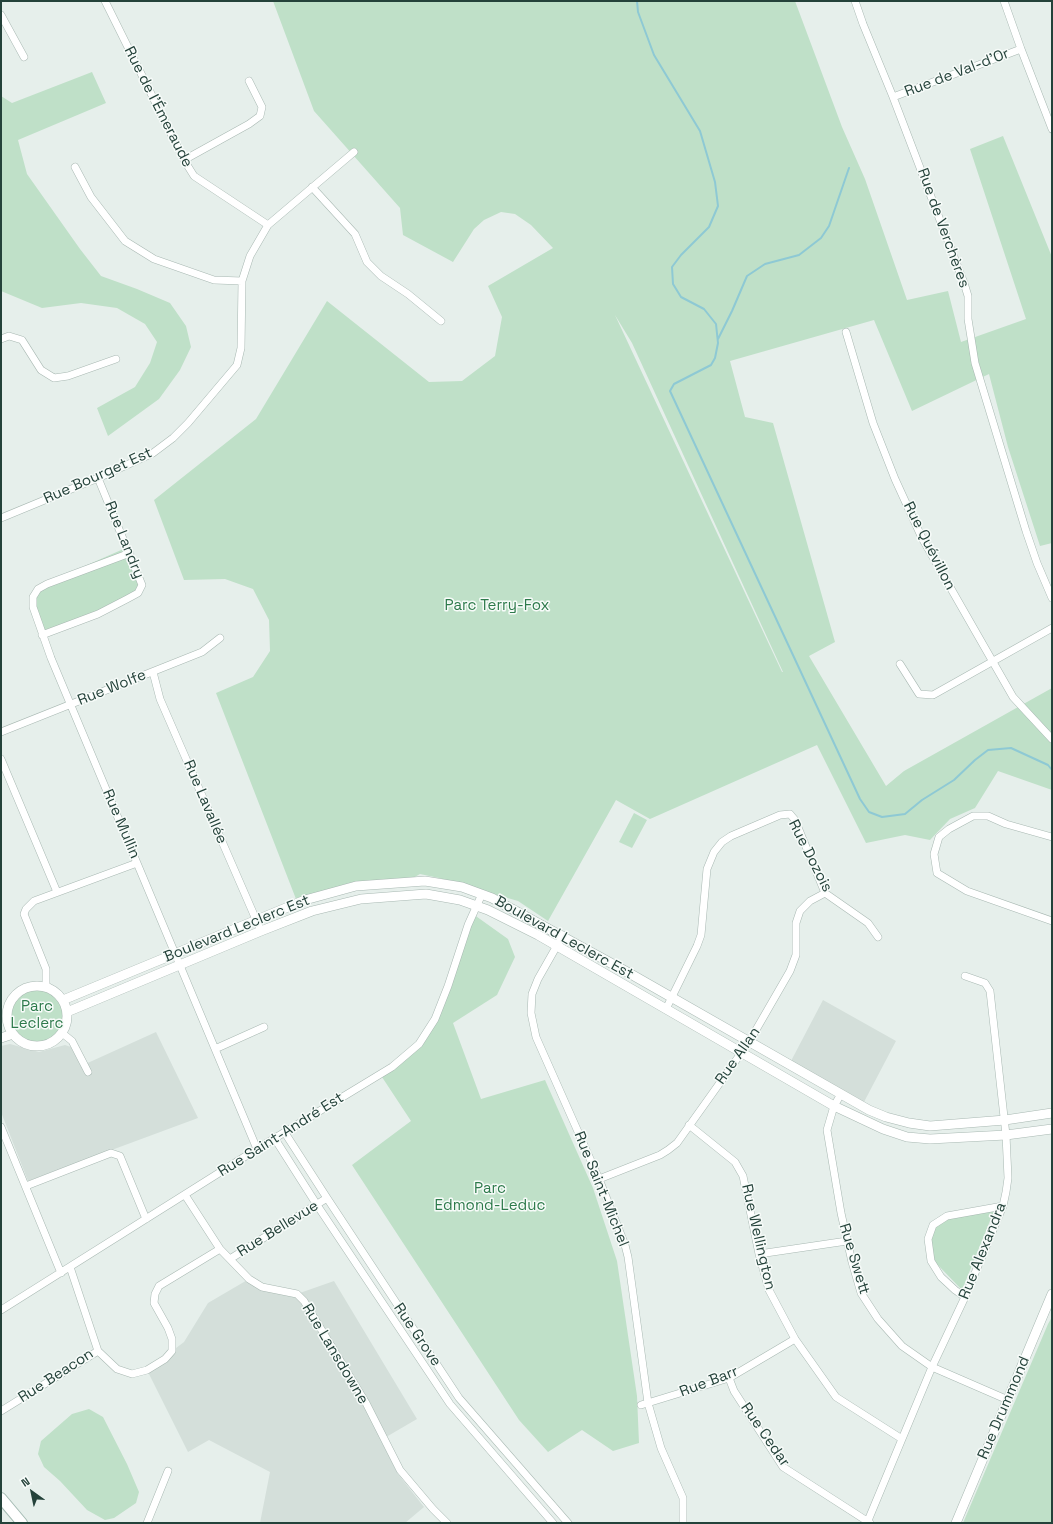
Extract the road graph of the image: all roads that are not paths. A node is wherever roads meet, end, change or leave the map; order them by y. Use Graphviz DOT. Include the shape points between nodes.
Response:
graph roads {
  1 [pos="105,1"];
  2 [pos="855,1"];
  3 [pos="1004,1"];
  4 [pos="1,15"];
  5 [pos="1021,48"];
  6 [pos="24,57"];
  7 [pos="249,81"];
  8 [pos="893,97"];
  9 [pos="1052,129"];
  10 [pos="354,152"];
  11 [pos="184,160"];
  12 [pos="75,167"];
  13 [pos="312,187"];
  14 [pos="268,225"];
  15 [pos="242,282"];
  16 [pos="441,321"];
  17 [pos="846,332"];
  18 [pos="1,339"];
  19 [pos="116,359"];
  20 [pos="98,478"];
  21 [pos="1,518"];
  22 [pos="130,553"];
  23 [pos="1052,598"];
  24 [pos="1052,628"];
  25 [pos="42,635"];
  26 [pos="220,638"];
  27 [pos="992,662"];
  28 [pos="900,664"];
  29 [pos="153,672"];
  30 [pos="71,705"];
  31 [pos="1,732"];
  32 [pos="1052,739"];
  33 [pos="1,758"];
  34 [pos="1052,838"];
  35 [pos="137,863"];
  36 [pos="57,892"];
  37 [pos="826,893"];
  38 [pos="482,894"];
  39 [pos="305,900"];
  40 [pos="476,906"];
  41 [pos="312,911"];
  42 [pos="256,920"];
  43 [pos="1052,921"];
  44 [pos="261,931"];
  45 [pos="563,935"];
  46 [pos="878,937"];
  47 [pos="557,945"];
  48 [pos="175,954"];
  49 [pos="179,965"];
  50 [pos="965,976"];
  51 [pos="46,987"];
  52 [pos="672,997"];
  53 [pos="63,1000"];
  54 [pos="666,1009"];
  55 [pos="67,1012"];
  56 [pos="4,1023"];
  57 [pos="264,1027"];
  58 [pos="62,1033"];
  59 [pos="13,1034"];
  60 [pos="1,1038"];
  61 [pos="749,1042"];
  62 [pos="215,1049"];
  63 [pos="741,1053"];
  64 [pos="88,1072"];
  65 [pos="841,1094"];
  66 [pos="834,1106"];
  67 [pos="1052,1113"];
  68 [pos="1005,1120"];
  69 [pos="689,1125"];
  70 [pos="1,1127"];
  71 [pos="1052,1129"];
  72 [pos="285,1133"];
  73 [pos="1006,1135"];
  74 [pos="275,1139"];
  75 [pos="257,1149"];
  76 [pos="599,1179"];
  77 [pos="26,1186"];
  78 [pos="185,1195"];
  79 [pos="327,1198"];
  80 [pos="317,1205"];
  81 [pos="1003,1206"];
  82 [pos="146,1219"];
  83 [pos="847,1241"];
  84 [pos="220,1249"];
  85 [pos="759,1254"];
  86 [pos="230,1259"];
  87 [pos="70,1267"];
  88 [pos="61,1273"];
  89 [pos="1052,1294"];
  90 [pos="965,1297"];
  91 [pos="1,1310"];
  92 [pos="795,1339"];
  93 [pos="98,1351"];
  94 [pos="932,1366"];
  95 [pos="729,1378"];
  96 [pos="1008,1400"];
  97 [pos="645,1404"];
  98 [pos="1,1411"];
  99 [pos="902,1439"];
  100 [pos="168,1471"];
  101 [pos="1,1498"];
  102 [pos="22,1523"];
  103 [pos="147,1523"];
  104 [pos="447,1523"];
  105 [pos="553,1523"];
  106 [pos="568,1523"];
  107 [pos="683,1523"];
  108 [pos="868,1523"];
  109 [pos="956,1523"];
  1 -- 11 [label="street, Rue de l'Émeraude"];
  2 -- 8 [label="street, Rue de Verchères"];
  3 -- 5 [label="street"];
  4 -- 6 [label="street"];
  5 -- 8 [label="street, Rue de Val-d'Or"];
  5 -- 9 [label="street"];
  7 -- 11 [label="street" via="262,107 260,116"];
  8 -- 23 [label="street, Rue de Verchères" via="964,283 968,296 968,319 975,363 1026,531"];
  10 -- 13 [label="street, Rue Bourget Est"];
  11 -- 14 [label="street, Rue de l'Émeraude" via="194,176"];
  12 -- 15 [label="street" via="90,197 124,241 154,258 214,280"];
  13 -- 14 [label="street, Rue Bourget Est"];
  13 -- 16 [label="street" via="355,234 367,262"];
  14 -- 15 [label="street, Rue Bourget Est" via="250,256"];
  15 -- 20 [label="street, Rue Bourget Est" via="241,348 237,365 173,438 153,453"];
  17 -- 27 [label="street, Rue Quévillon" via="873,423 894,479 922,538"];
  18 -- 19 [label="street" via="9,336 22,340 41,370 54,378 68,376"];
  20 -- 21 [label="street, Rue Bourget Est"];
  20 -- 22 [label="street, Rue Landry"];
  22 -- 25 [label="street, Rue Mullin" via="38,589 32,602"];
  22 -- 25 [label="street, Rue Landry" via="142,584 138,593 98,614"];
  24 -- 27 [label="street"];
  25 -- 30 [label="street, Rue Mullin"];
  26 -- 29 [label="street, Rue Wolfe" via="202,652"];
  27 -- 28 [label="street" via="933,695 918,694"];
  27 -- 32 [label="street, Rue Quévillon" via="1013,698"];
  29 -- 30 [label="street, Rue Wolfe"];
  29 -- 42 [label="street, Rue Lavallée" via="160,699"];
  30 -- 31 [label="street, Rue Wolfe"];
  30 -- 35 [label="street, Rue Mullin"];
  33 -- 36 [label="street"];
  34 -- 43 [label="street" via="988,816 974,816 939,837 934,854 937,873 967,891"];
  35 -- 36 [label="street"];
  35 -- 48 [label="street, Rue Mullin"];
  36 -- 51 [label="street" via="34,902 24,914 46,970"];
  37 -- 46 [label="street, Rue Dozois" via="868,923"];
  37 -- 52 [label="street, Rue Dozois" via="795,820 790,814 780,815 722,842 714,852 707,869 701,935"];
  37 -- 61 [label="street, Rue Allan" via="810,901 800,911 796,923 796,955 790,971"];
  38 -- 39 [label="street, Boulevard Leclerc Est" via="462,887 425,881 356,886"];
  38 -- 40 [label="street, Rue Saint-André Est"];
  38 -- 45 [label="street, Boulevard Leclerc Est"];
  39 -- 41 [label="street"];
  39 -- 42 [label="street, Boulevard Leclerc Est"];
  40 -- 41 [label="street, Boulevard Leclerc Est" via="460,900 426,894 361,899"];
  40 -- 47 [label="street, Boulevard Leclerc Est"];
  40 -- 72 [label="street, Rue Saint-André Est" via="435,1019 419,1044 392,1067"];
  41 -- 44 [label="street, Boulevard Leclerc Est"];
  42 -- 44 [label="street, Rue Lavallée"];
  42 -- 48 [label="street, Boulevard Leclerc Est"];
  44 -- 49 [label="street, Boulevard Leclerc Est"];
  45 -- 47 [label="street, Rue Saint-Michel"];
  45 -- 52 [label="street, Boulevard Leclerc Est"];
  47 -- 54 [label="street, Boulevard Leclerc Est"];
  47 -- 76 [label="street, Rue Saint-Michel" via="535,986 531,1013 536,1037"];
  48 -- 49 [label="street, Rue Mullin"];
  48 -- 53 [label="street, Boulevard Leclerc Est"];
  49 -- 55 [label="street, Boulevard Leclerc Est"];
  49 -- 62 [label="street, Rue Mullin"];
  50 -- 68 [label="street, Rue Alexandra" via="985,983 990,991"];
  51 -- 53 [label="street"];
  51 -- 56 [label="street" via="28,987 14,996"];
  52 -- 54 [label="street, Rue Dozois"];
  52 -- 61 [label="street, Boulevard Leclerc Est"];
  53 -- 55 [label="street"];
  54 -- 63 [label="street, Boulevard Leclerc Est"];
  55 -- 58 [label="street"];
  56 -- 59 [label="street"];
  57 -- 62 [label="street"];
  58 -- 59 [label="street" via="54,1041 40,1046 25,1044"];
  58 -- 64 [label="street" via="72,1041"];
  59 -- 60 [label="street"];
  61 -- 63 [label="street, Rue Allan"];
  61 -- 65 [label="street, Boulevard Leclerc Est"];
  62 -- 75 [label="street, Rue Mullin"];
  63 -- 66 [label="street, Boulevard Leclerc Est"];
  63 -- 69 [label="street, Rue Allan"];
  65 -- 66 [label="street, Rue Swett"];
  65 -- 68 [label="street, Boulevard Leclerc Est" via="869,1110 909,1123 930,1126"];
  66 -- 73 [label="street, Boulevard Leclerc Est" via="870,1124 907,1137 930,1139"];
  66 -- 83 [label="street, Rue Swett" via="827,1130"];
  67 -- 68 [label="street, Boulevard Leclerc Est"];
  68 -- 73 [label="street, Rue Alexandra"];
  69 -- 76 [label="street, Rue Allan" via="677,1144 668,1150"];
  69 -- 85 [label="street, Rue Wellington" via="735,1162 744,1176"];
  70 -- 77 [label="street"];
  71 -- 73 [label="street, Boulevard Leclerc Est"];
  72 -- 74 [label="street, Rue Saint-André Est"];
  72 -- 79 [label="street, Rue Grove"];
  73 -- 81 [label="street, Rue Alexandra" via="1008,1178"];
  74 -- 75 [label="street, Rue Saint-André Est"];
  74 -- 80 [label="street, Rue Grove"];
  75 -- 78 [label="street, Rue Saint-André Est"];
  76 -- 97 [label="street, Rue Saint-Michel" via="628,1257"];
  77 -- 82 [label="street" via="111,1153 120,1156"];
  77 -- 88 [label="street"];
  78 -- 82 [label="street, Rue Saint-André Est"];
  78 -- 84 [label="street, Rue Lansdowne"];
  79 -- 80 [label="street, Rue Bellevue"];
  79 -- 106 [label="street, Rue Grove" via="459,1398"];
  80 -- 86 [label="street, Rue Bellevue"];
  80 -- 105 [label="street, Rue Grove" via="450,1404"];
  81 -- 90 [label="street, Rue Alexandra"];
  81 -- 90 [label="street" via="947,1216 933,1225 928,1239 931,1261 941,1276"];
  82 -- 87 [label="street, Rue Saint-André Est"];
  83 -- 85 [label="street"];
  83 -- 94 [label="street, Rue Swett" via="862,1293 878,1319 902,1346"];
  84 -- 86 [label="street, Rue Lansdowne"];
  84 -- 93 [label="street, Rue Bellevue" via="159,1286 155,1294 154,1303 172,1340 172,1351 165,1359 147,1370 132,1374 117,1369"];
  85 -- 92 [label="street, Rue Wellington" via="769,1290"];
  86 -- 104 [label="street, Rue Lansdowne" via="249,1279 262,1287 297,1294 304,1301 366,1403 400,1470"];
  87 -- 88 [label="street, Rue Saint-André Est"];
  87 -- 93 [label="street, Rue Beacon"];
  88 -- 91 [label="street, Rue Saint-André Est"];
  89 -- 96 [label="street, Rue Drummond"];
  90 -- 94 [label="street, Rue Alexandra"];
  92 -- 95 [label="street, Rue Barr"];
  92 -- 99 [label="street, Rue Wellington" via="836,1397"];
  93 -- 98 [label="street, Rue Beacon"];
  94 -- 96 [label="street, Rue Swett"];
  94 -- 99 [label="street, Rue Alexandra"];
  95 -- 97 [label="street, Rue Barr"];
  95 -- 108 [label="street, Rue Cedar" via="734,1391 783,1467"];
  96 -- 109 [label="street, Rue Drummond"];
  97 -- 107 [label="street, Rue Saint-Michel" via="683,1498"];
  99 -- 108 [label="street, Rue Alexandra"];
  100 -- 103 [label="street"];
  101 -- 102 [label="main road"];
}
